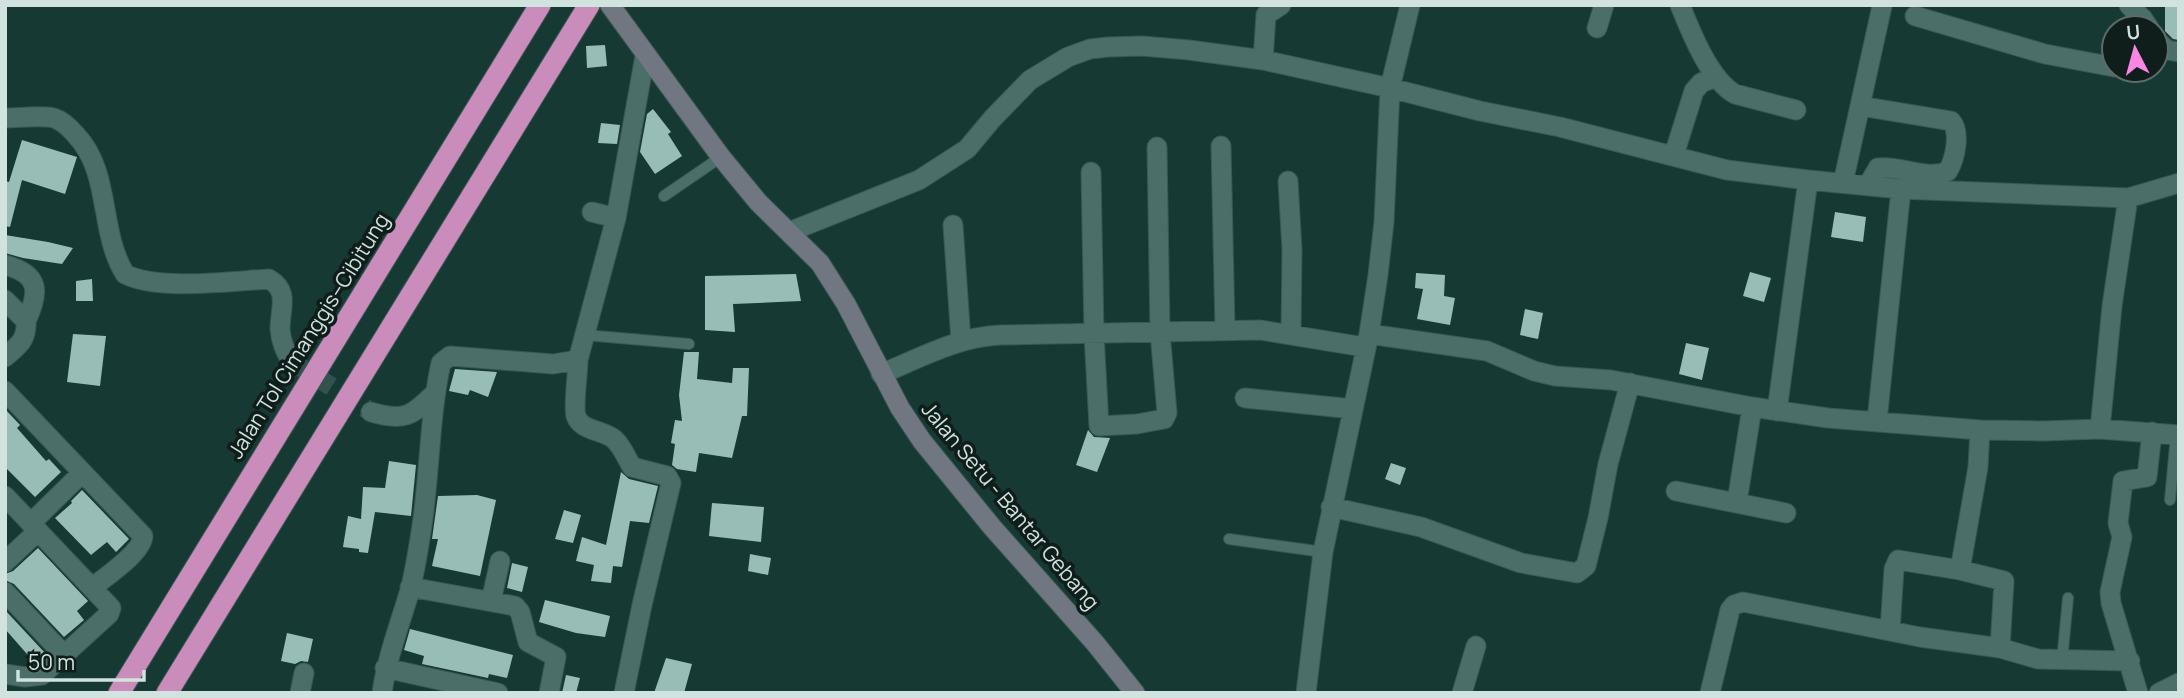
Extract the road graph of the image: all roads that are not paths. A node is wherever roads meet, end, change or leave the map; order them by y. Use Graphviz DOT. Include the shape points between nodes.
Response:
graph roads {
  1 [pos="540,5"];
  2 [pos="589,5"];
  3 [pos="610,5"];
  4 [pos="1281,5"];
  5 [pos="1410,5"];
  6 [pos="1604,5"];
  7 [pos="1680,5"];
  8 [pos="1881,6"];
  9 [pos="1916,11"];
  10 [pos="1597,28"];
  11 [pos="645,56"];
  12 [pos="1263,60"];
  13 [pos="2100,64"];
  14 [pos="1715,77"];
  15 [pos="1390,88"];
  16 [pos="1860,106"];
  17 [pos="1796,110"];
  18 [pos="5,118"];
  19 [pos="1221,146"];
  20 [pos="1157,147"];
  21 [pos="1674,155"];
  22 [pos="721,157"];
  23 [pos="1091,172"];
  24 [pos="1808,180"];
  25 [pos="1288,181"];
  26 [pos="1843,183"];
  27 [pos="2179,183"];
  28 [pos="1868,185"];
  29 [pos="1902,189"];
  30 [pos="664,196"];
  31 [pos="2128,198"];
  32 [pos="592,212"];
  33 [pos="616,218"];
  34 [pos="953,225"];
  35 [pos="789,232"];
  36 [pos="5,265"];
  37 [pos="5,300"];
  38 [pos="26,321"];
  39 [pos="1225,329"];
  40 [pos="1160,332"];
  41 [pos="1291,333"];
  42 [pos="1094,334"];
  43 [pos="585,335"];
  44 [pos="961,341"];
  45 [pos="1367,341"];
  46 [pos="689,344"];
  47 [pos="5,357"];
  48 [pos="291,360"];
  49 [pos="578,360"];
  50 [pos="881,374"];
  51 [pos="1630,383"];
  52 [pos="5,391"];
  53 [pos="435,393"];
  54 [pos="1245,398"];
  55 [pos="1752,407"];
  56 [pos="1353,409"];
  57 [pos="1777,411"];
  58 [pos="372,412"];
  59 [pos="1877,421"];
  60 [pos="2100,429"];
  61 [pos="1980,430"];
  62 [pos="2152,432"];
  63 [pos="2178,435"];
  64 [pos="82,473"];
  65 [pos="1676,491"];
  66 [pos="5,496"];
  67 [pos="2170,500"];
  68 [pos="1737,502"];
  69 [pos="1331,507"];
  70 [pos="1786,513"];
  71 [pos="35,527"];
  72 [pos="1229,540"];
  73 [pos="1323,552"];
  74 [pos="500,561"];
  75 [pos="5,562"];
  76 [pos="1960,570"];
  77 [pos="410,587"];
  78 [pos="92,588"];
  79 [pos="5,592"];
  80 [pos="2068,598"];
  81 [pos="491,601"];
  82 [pos="1890,630"];
  83 [pos="1476,646"];
  84 [pos="2000,648"];
  85 [pos="65,656"];
  86 [pos="2062,661"];
  87 [pos="2130,661"];
  88 [pos="385,667"];
  89 [pos="304,673"];
  90 [pos="5,674"];
  91 [pos="2179,683"];
  92 [pos="119,693"];
  93 [pos="167,693"];
  94 [pos="300,693"];
  95 [pos="382,693"];
  96 [pos="498,693"];
  97 [pos="549,693"];
  98 [pos="624,693"];
  99 [pos="1135,693"];
  100 [pos="1306,693"];
  101 [pos="1462,693"];
  102 [pos="1710,693"];
  103 [pos="2138,693"];
  104 [pos="2159,693"];
  1 -- 92 [label="highway, Jalan Tol Cimanggis–Cibitung"];
  2 -- 93 [label="highway"];
  3 -- 11 [label="main road, Jalan Setu - Bantar Gebang"];
  4 -- 12 [label="street" via="1266,15"];
  5 -- 15 [label="street"];
  6 -- 10 [label="street"];
  7 -- 14 [label="street"];
  8 -- 9 [label="street"];
  8 -- 16 [label="street"];
  9 -- 13 [label="street" via="2045,54"];
  11 -- 22 [label="main road, Jalan Setu - Bantar Gebang"];
  11 -- 33 [label="street"];
  12 -- 15 [label="street"];
  12 -- 35 [label="street" via="1142,46 1079,53 1030,80 967,149 946,164 919,180"];
  14 -- 17 [label="street" via="1735,94"];
  14 -- 21 [label="street" via="1694,91"];
  15 -- 21 [label="street"];
  15 -- 45 [label="street" via="1384,222"];
  16 -- 26 [label="street"];
  16 -- 28 [label="street" via="1951,121 1956,129 1954,160 1948,172 1940,175 1887,166 1878,168"];
  18 -- 48 [label="street" via="61,121 88,149 97,167 112,240 125,274 174,283 269,279 278,285 282,294 280,331"];
  19 -- 39 [label="street"];
  20 -- 40 [label="street"];
  21 -- 24 [label="street" via="1727,170"];
  22 -- 30 [label="lane"];
  22 -- 35 [label="main road, Jalan Setu - Bantar Gebang"];
  23 -- 42 [label="street"];
  24 -- 26 [label="street"];
  24 -- 57 [label="street"];
  25 -- 41 [label="street"];
  26 -- 28 [label="street"];
  27 -- 31 [label="street"];
  28 -- 29 [label="street"];
  29 -- 31 [label="street"];
  29 -- 59 [label="street"];
  31 -- 60 [label="street"];
  32 -- 33 [label="street"];
  33 -- 43 [label="street"];
  34 -- 44 [label="street"];
  35 -- 50 [label="main road, Jalan Setu - Bantar Gebang" via="820,263"];
  36 -- 38 [label="street" via="24,272 33,282 36,294"];
  37 -- 38 [label="street"];
  38 -- 47 [label="street" via="24,341"];
  39 -- 40 [label="street"];
  39 -- 41 [label="street"];
  40 -- 42 [label="street"];
  40 -- 42 [label="street" via="1165,417 1100,427"];
  41 -- 45 [label="street"];
  42 -- 44 [label="street" via="976,336"];
  43 -- 46 [label="lane"];
  43 -- 49 [label="street"];
  44 -- 50 [label="street"];
  45 -- 51 [label="street" via="1487,351 1555,376"];
  45 -- 56 [label="street"];
  49 -- 53 [label="street" via="554,364 447,356 441,363"];
  49 -- 98 [label="street" via="577,420 613,438 632,467 667,476 671,482"];
  50 -- 99 [label="main road, Jalan Setu - Bantar Gebang" via="922,441"];
  51 -- 55 [label="street"];
  51 -- 69 [label="street" via="1586,565 1577,573 1521,563 1420,527"];
  52 -- 64 [label="street"];
  53 -- 58 [label="street" via="405,417"];
  53 -- 77 [label="street" via="429,476"];
  54 -- 56 [label="street"];
  55 -- 57 [label="street"];
  55 -- 68 [label="street"];
  56 -- 69 [label="street"];
  57 -- 59 [label="street"];
  59 -- 61 [label="street"];
  60 -- 61 [label="street"];
  60 -- 62 [label="street"];
  61 -- 76 [label="street"];
  62 -- 63 [label="street"];
  62 -- 87 [label="street" via="2147,477 2123,481 2118,523 2122,537 2110,593"];
  63 -- 67 [label="lane"];
  64 -- 71 [label="street"];
  64 -- 78 [label="street" via="143,538 134,552"];
  65 -- 68 [label="street"];
  66 -- 71 [label="street"];
  68 -- 70 [label="street"];
  69 -- 73 [label="street"];
  71 -- 75 [label="street"];
  71 -- 78 [label="street"];
  72 -- 73 [label="lane"];
  73 -- 100 [label="street"];
  74 -- 81 [label="street"];
  76 -- 82 [label="street" via="1898,560"];
  76 -- 84 [label="street" via="2004,581"];
  77 -- 81 [label="street"];
  77 -- 88 [label="street"];
  78 -- 85 [label="street" via="111,606 111,612"];
  79 -- 85 [label="street"];
  80 -- 86 [label="lane"];
  81 -- 97 [label="street" via="515,606 528,642 555,656"];
  82 -- 84 [label="street"];
  82 -- 102 [label="street" via="1734,605"];
  83 -- 101 [label="street"];
  84 -- 86 [label="street"];
  85 -- 90 [label="street" via="42,675"];
  86 -- 87 [label="street"];
  87 -- 103 [label="street"];
  88 -- 95 [label="street"];
  88 -- 96 [label="street"];
  89 -- 94 [label="street"];
  91 -- 104 [label="street"];
}
